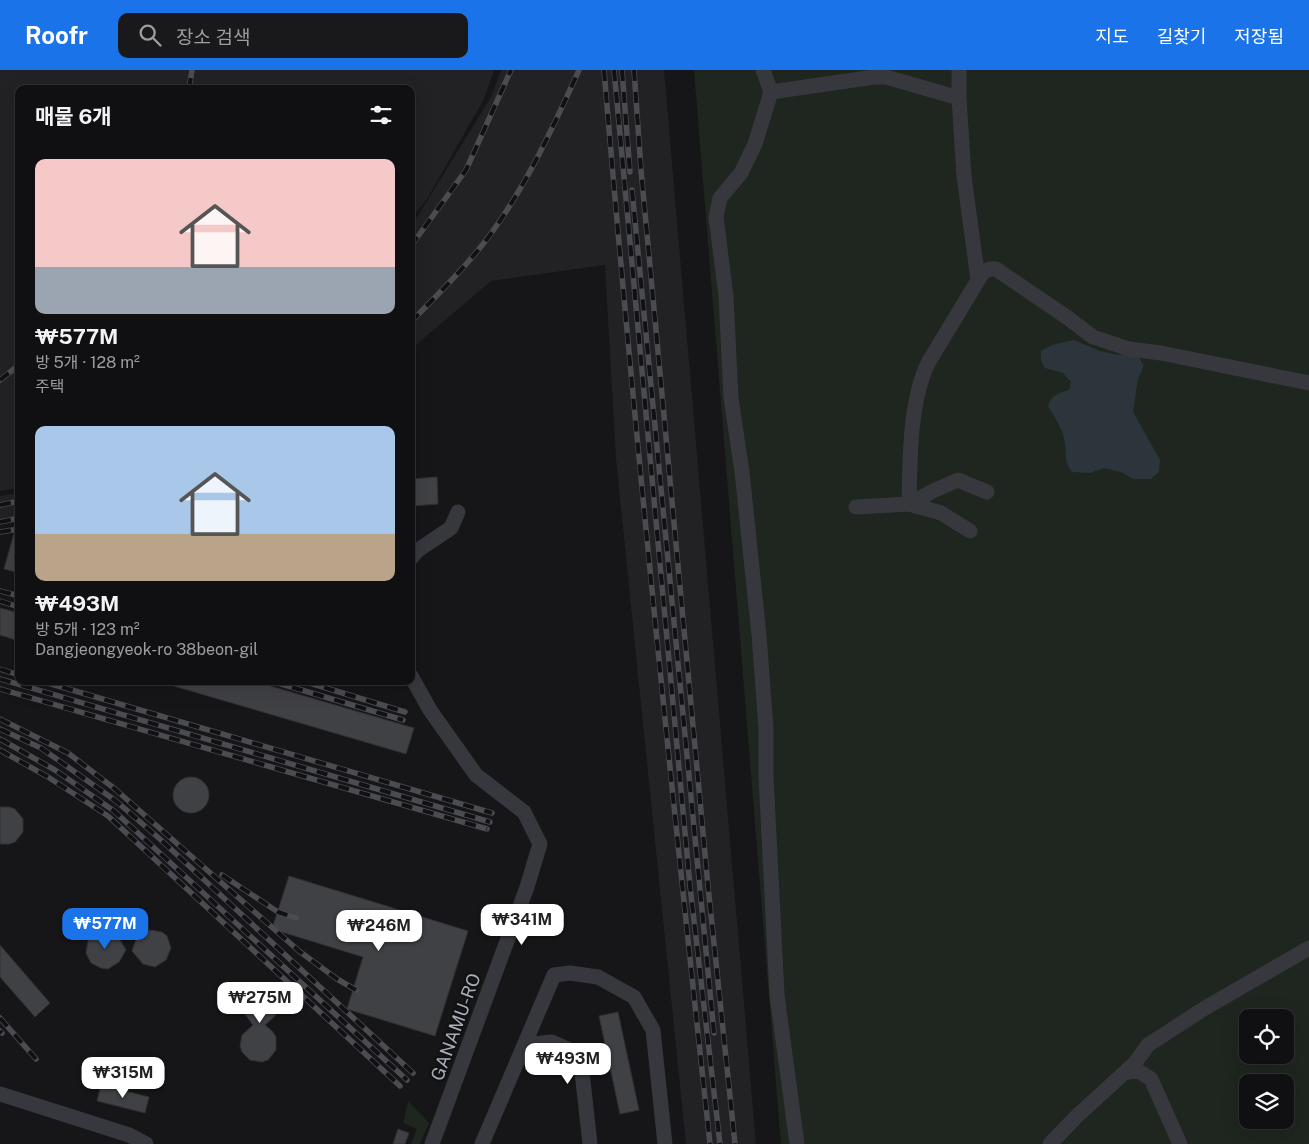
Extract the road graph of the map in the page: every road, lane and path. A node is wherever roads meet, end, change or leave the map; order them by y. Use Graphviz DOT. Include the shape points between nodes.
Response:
graph roads {
  1 [pos="763,70"];
  2 [pos="959,70"];
  3 [pos="771,92"];
  4 [pos="959,98"];
  5 [pos="978,280"];
  6 [pos="1309,383"];
  7 [pos="988,492"];
  8 [pos="909,504"];
  9 [pos="856,507"];
  10 [pos="458,512"];
  11 [pos="970,531"];
  12 [pos="415,553"];
  13 [pos="415,683"];
  14 [pos="1309,948"];
  15 [pos="524,1045"];
  16 [pos="1125,1073"];
  17 [pos="0,1094"];
  18 [pos="146,1144"];
  19 [pos="432,1144"];
  20 [pos="482,1144"];
  21 [pos="590,1144"];
  22 [pos="665,1144"];
  23 [pos="797,1144"];
  24 [pos="1050,1144"];
  25 [pos="1180,1144"];
  1 -- 3 [label="street"];
  2 -- 4 [label="street"];
  3 -- 4 [label="street" via="886,77"];
  3 -- 23 [label="street" via="755,144 741,172 720,198 716,217 726,296 731,398 759,635 777,995"];
  4 -- 5 [label="street" via="964,176"];
  5 -- 6 [label="street" via="983,272 996,270 1093,338 1129,349"];
  5 -- 8 [label="street" via="923,375 913,430"];
  7 -- 8 [label="street" via="958,480"];
  8 -- 9 [label="street"];
  8 -- 11 [label="street" via="941,513"];
  10 -- 12 [label="street" via="451,528"];
  13 -- 19 [label="street, GANAMU-RO" via="476,775 524,812 540,844"];
  14 -- 16 [label="street" via="1148,1045"];
  15 -- 20 [label="street"];
  15 -- 21 [label="street" via="552,1042 572,1051 581,1063"];
  15 -- 22 [label="street" via="554,975 570,973 598,977 634,997 653,1030"];
  16 -- 24 [label="street"];
  16 -- 25 [label="street" via="1137,1070 1151,1079"];
  17 -- 18 [label="street" via="129,1135"];
}
